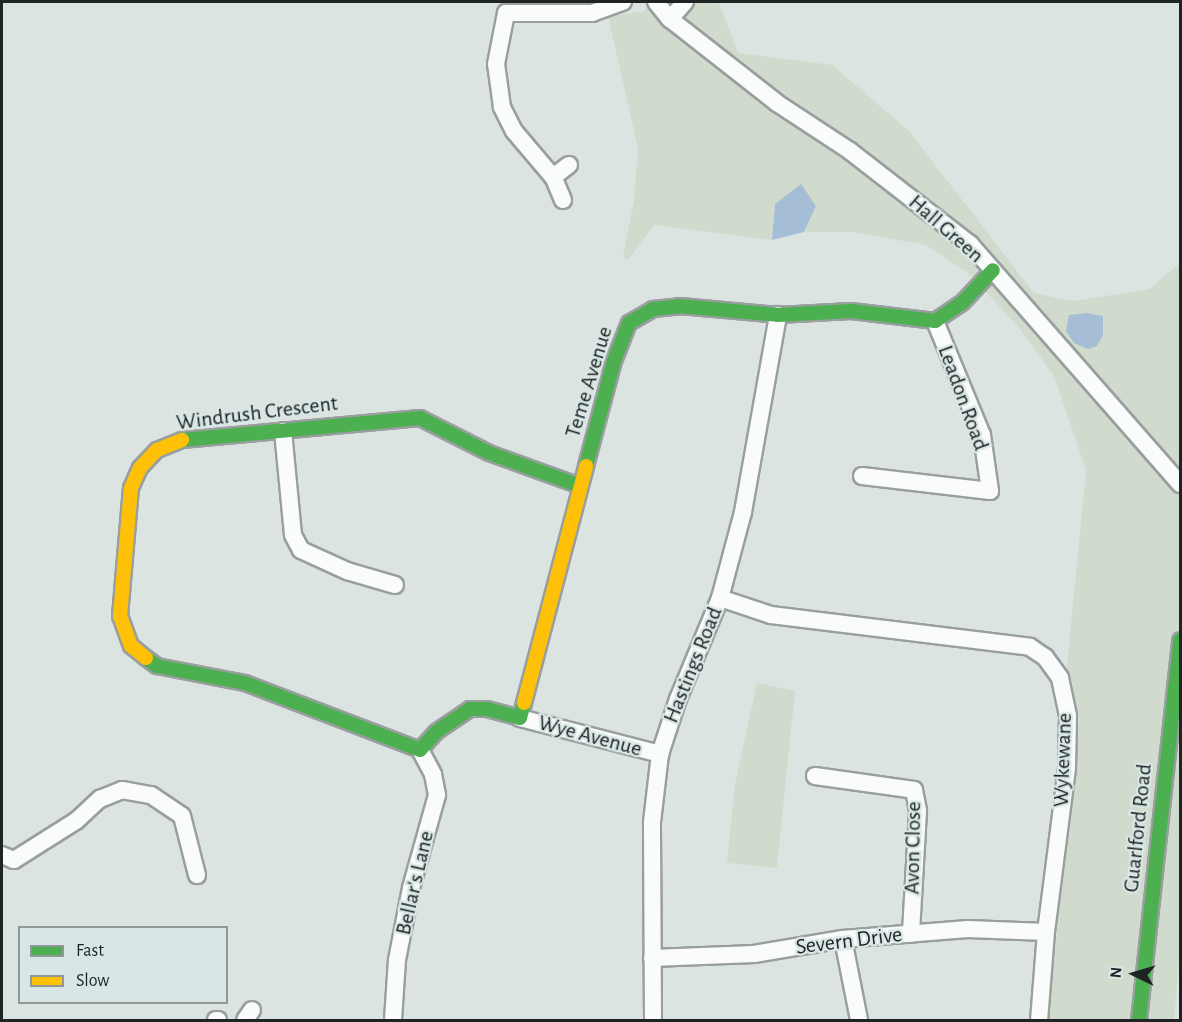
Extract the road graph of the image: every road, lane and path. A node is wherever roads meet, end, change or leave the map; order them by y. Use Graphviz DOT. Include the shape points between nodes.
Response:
graph roads {
  1 [pos="622,2"];
  2 [pos="656,2"];
  3 [pos="685,2"];
  4 [pos="504,7"];
  5 [pos="670,19"];
  6 [pos="568,165"];
  7 [pos="553,177"];
  8 [pos="562,200"];
  9 [pos="993,270"];
  10 [pos="777,315"];
  11 [pos="935,321"];
  12 [pos="283,431"];
  13 [pos="862,476"];
  14 [pos="1180,484"];
  15 [pos="580,486"];
  16 [pos="394,585"];
  17 [pos="720,597"];
  18 [pos="1180,639"];
  19 [pos="520,718"];
  20 [pos="420,750"];
  21 [pos="660,754"];
  22 [pos="815,776"];
  23 [pos="8,858"];
  24 [pos="197,875"];
  25 [pos="1046,932"];
  26 [pos="911,934"];
  27 [pos="843,939"];
  28 [pos="652,958"];
  29 [pos="393,1020"];
  30 [pos="653,1020"];
  31 [pos="859,1020"];
  32 [pos="1039,1020"];
  33 [pos="1139,1020"];
  1 -- 4 [label="street" via="592,13"];
  2 -- 5 [label="street, Hall Green"];
  3 -- 5 [label="street"];
  4 -- 7 [label="street" via="496,64 502,107 514,131"];
  5 -- 9 [label="street, Hall Green" via="777,103 819,129 946,224"];
  6 -- 7 [label="street"];
  7 -- 8 [label="street"];
  9 -- 11 [label="street" via="962,303"];
  9 -- 14 [label="street, Hall Green"];
  10 -- 11 [label="street, Teme Avenue" via="851,311"];
  10 -- 15 [label="street, Teme Avenue" via="680,306 653,309 629,322 614,361"];
  10 -- 17 [label="street, Hastings Road" via="743,512"];
  11 -- 13 [label="street, Leadon Road" via="982,435 990,491"];
  12 -- 15 [label="street, Windrush Crescent" via="367,420 420,418 489,453"];
  12 -- 16 [label="street" via="293,535 301,550 346,571"];
  12 -- 20 [label="street, Windrush Crescent" via="182,440 157,450 140,468 131,488 125,540 120,615 128,639 141,657 157,666 245,683"];
  15 -- 19 [label="street, Teme Avenue"];
  17 -- 21 [label="street, Hastings Road"];
  17 -- 25 [label="street, Wykewane" via="771,615 1030,647 1045,657 1060,678 1068,716 1067,768"];
  18 -- 33 [label="street, Guarlford Road"];
  19 -- 20 [label="street" via="487,709 470,709 436,732"];
  19 -- 21 [label="street, Wye Avenue"];
  20 -- 29 [label="street, Bellar's Lane" via="433,774 437,795 411,888 397,960"];
  21 -- 28 [label="street, Hastings Road" via="652,822"];
  22 -- 26 [label="street, Avon Close" via="914,790 918,811"];
  23 -- 24 [label="street" via="76,821 100,799 122,790 151,795 182,816"];
  25 -- 26 [label="street, Severn Drive" via="968,929"];
  25 -- 32 [label="street, Wykewane"];
  26 -- 27 [label="street, Severn Drive"];
  27 -- 28 [label="street, Severn Drive" via="754,954"];
  27 -- 31 [label="street"];
  28 -- 30 [label="street, Hastings Road"];
}
